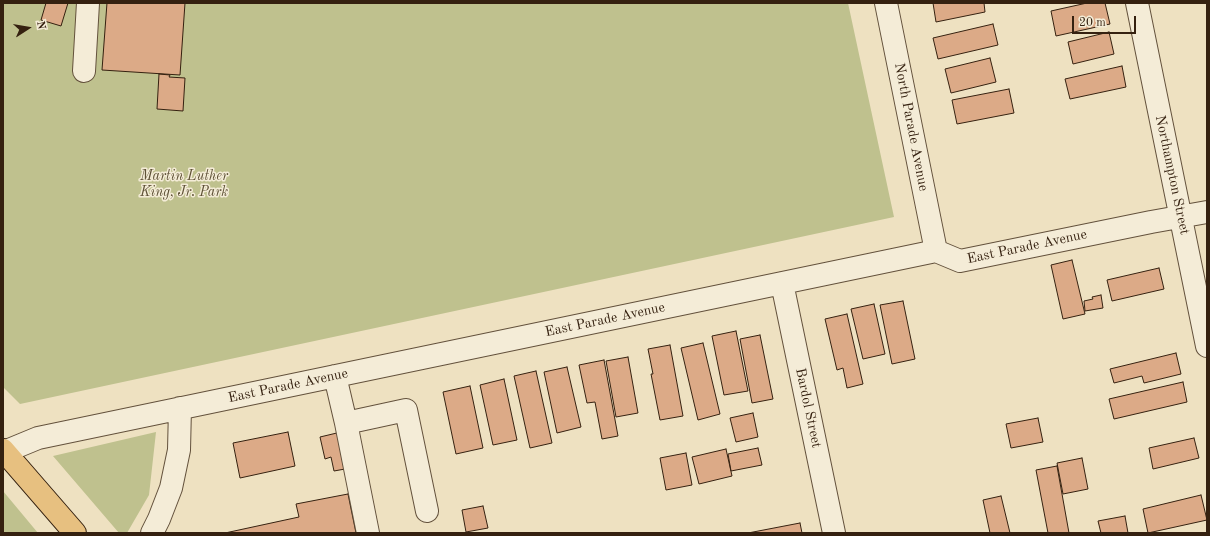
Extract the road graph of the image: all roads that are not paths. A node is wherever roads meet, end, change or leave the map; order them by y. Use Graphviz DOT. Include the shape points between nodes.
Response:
graph roads {
  1 [pos="88,3"];
  2 [pos="886,3"];
  3 [pos="1137,3"];
  4 [pos="84,71"];
  5 [pos="1207,212"];
  6 [pos="1180,216"];
  7 [pos="936,251"];
  8 [pos="782,283"];
  9 [pos="1207,346"];
  10 [pos="336,376"];
  11 [pos="180,408"];
  12 [pos="346,423"];
  13 [pos="4,451"];
  14 [pos="427,511"];
  15 [pos="74,533"];
  16 [pos="152,533"];
  17 [pos="368,533"];
  18 [pos="834,533"];
  1 -- 4 [label="street"];
  2 -- 7 [label="street, North Parade Avenue"];
  3 -- 6 [label="street, Northampton Street"];
  5 -- 6 [label="street, East Parade Avenue"];
  6 -- 7 [label="street, East Parade Avenue" via="960,261"];
  6 -- 9 [label="street, Northampton Street"];
  7 -- 8 [label="street, East Parade Avenue"];
  8 -- 10 [label="street, East Parade Avenue"];
  8 -- 18 [label="street, Bardol Street"];
  10 -- 11 [label="street, East Parade Avenue"];
  10 -- 12 [label="street"];
  11 -- 13 [label="street, East Parade Avenue" via="38,438"];
  11 -- 16 [label="street" via="179,450 171,488"];
  12 -- 14 [label="street" via="406,410"];
  12 -- 17 [label="street"];
  13 -- 15 [label="main road"];
}
